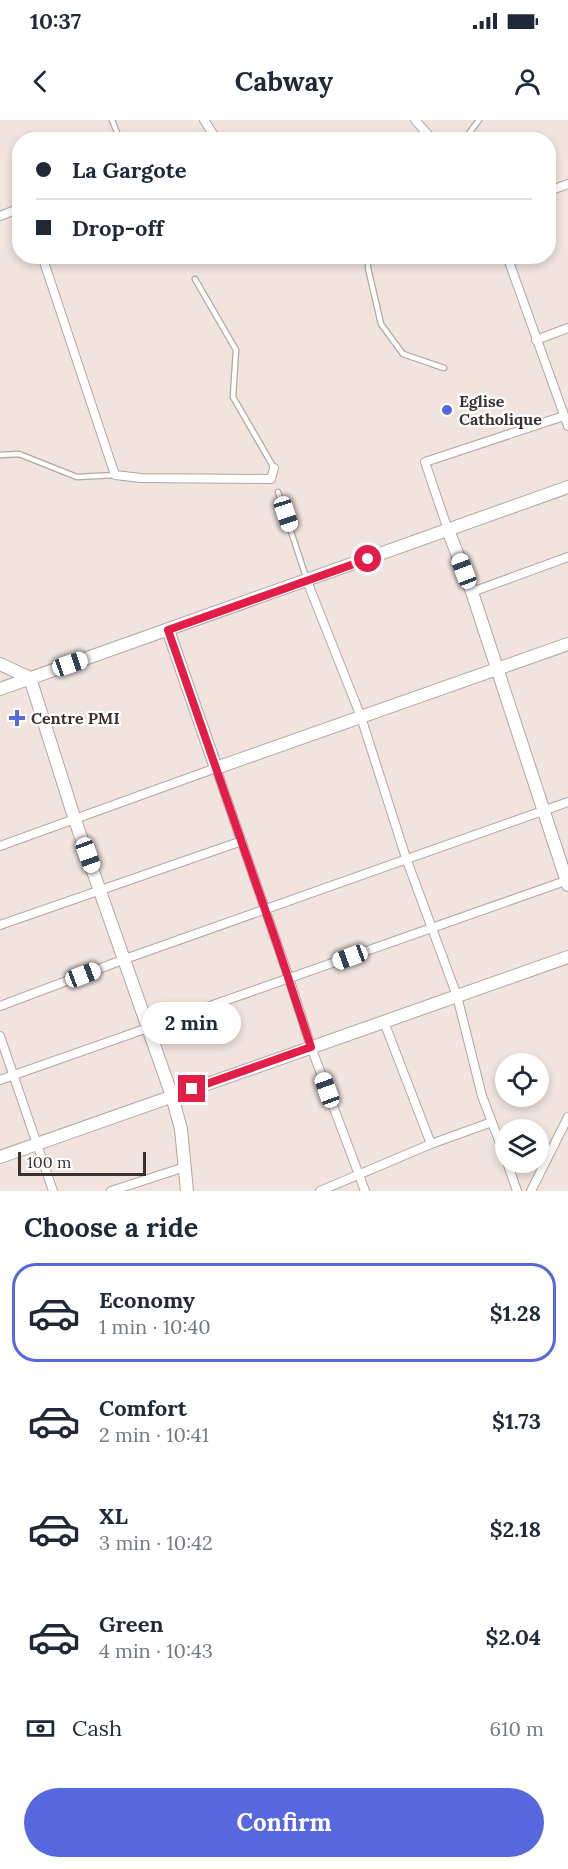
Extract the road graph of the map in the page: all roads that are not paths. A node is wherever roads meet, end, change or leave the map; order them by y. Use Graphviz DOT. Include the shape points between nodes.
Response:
graph roads {
  1 [pos="415,120"];
  2 [pos="426,132"];
  3 [pos="45,264"];
  4 [pos="368,264"];
  5 [pos="510,264"];
  6 [pos="195,279"];
  7 [pos="568,328"];
  8 [pos="536,339"];
  9 [pos="444,368"];
  10 [pos="564,416"];
  11 [pos="568,426"];
  12 [pos="0,455"];
  13 [pos="274,468"];
  14 [pos="115,475"];
  15 [pos="568,487"];
  16 [pos="278,492"];
  17 [pos="448,530"];
  18 [pos="568,557"];
  19 [pos="307,581"];
  20 [pos="472,592"];
  21 [pos="168,630"];
  22 [pos="568,644"];
  23 [pos="0,664"];
  24 [pos="497,669"];
  25 [pos="30,678"];
  26 [pos="0,689"];
  27 [pos="361,717"];
  28 [pos="216,768"];
  29 [pos="568,802"];
  30 [pos="543,810"];
  31 [pos="75,820"];
  32 [pos="242,842"];
  33 [pos="0,846"];
  34 [pos="406,858"];
  35 [pos="567,882"];
  36 [pos="100,890"];
  37 [pos="266,909"];
  38 [pos="0,925"];
  39 [pos="432,928"];
  40 [pos="568,957"];
  41 [pos="125,959"];
  42 [pos="289,978"];
  43 [pos="457,996"];
  44 [pos="0,1006"];
  45 [pos="384,1022"];
  46 [pos="148,1028"];
  47 [pos="0,1036"];
  48 [pos="311,1047"];
  49 [pos="14,1075"];
  50 [pos="0,1080"];
  51 [pos="172,1096"];
  52 [pos="568,1117"];
  53 [pos="492,1122"];
  54 [pos="495,1130"];
  55 [pos="37,1144"];
  56 [pos="431,1144"];
  57 [pos="0,1157"];
  58 [pos="185,1167"];
  59 [pos="510,1173"];
  60 [pos="358,1175"];
  61 [pos="54,1191"];
  62 [pos="111,1191"];
  63 [pos="187,1191"];
  64 [pos="320,1191"];
  65 [pos="365,1191"];
  66 [pos="517,1191"];
  67 [pos="531,1191"];
  1 -- 2 [label="street"];
  3 -- 14 [label="street"];
  4 -- 9 [label="lane" via="381,324 403,354"];
  5 -- 8 [label="street"];
  6 -- 13 [label="lane" via="236,350 233,397"];
  7 -- 8 [label="street"];
  8 -- 10 [label="street"];
  10 -- 11 [label="street"];
  10 -- 17 [label="street" via="425,462"];
  12 -- 14 [label="lane" via="19,454 77,477"];
  13 -- 14 [label="street" via="271,479"];
  15 -- 17 [label="street"];
  16 -- 19 [label="lane"];
  17 -- 19 [label="street"];
  17 -- 20 [label="street"];
  18 -- 20 [label="street"];
  19 -- 21 [label="street"];
  19 -- 27 [label="street"];
  20 -- 24 [label="street"];
  21 -- 25 [label="street"];
  21 -- 28 [label="street"];
  22 -- 24 [label="street"];
  23 -- 25 [label="street"];
  24 -- 27 [label="street"];
  24 -- 30 [label="street"];
  25 -- 26 [label="street"];
  25 -- 31 [label="street"];
  27 -- 28 [label="street"];
  27 -- 34 [label="street"];
  28 -- 31 [label="street"];
  28 -- 32 [label="street"];
  29 -- 30 [label="street"];
  30 -- 34 [label="street"];
  30 -- 35 [label="street"];
  31 -- 33 [label="street"];
  31 -- 36 [label="street"];
  32 -- 36 [label="street"];
  32 -- 37 [label="street"];
  34 -- 37 [label="street"];
  34 -- 39 [label="street"];
  35 -- 39 [label="street"];
  36 -- 38 [label="street"];
  36 -- 41 [label="street"];
  37 -- 41 [label="street"];
  37 -- 42 [label="street"];
  39 -- 42 [label="street"];
  39 -- 43 [label="street"];
  40 -- 43 [label="street"];
  41 -- 44 [label="street"];
  41 -- 46 [label="street"];
  42 -- 46 [label="street"];
  42 -- 48 [label="street"];
  43 -- 45 [label="street"];
  43 -- 53 [label="street"];
  45 -- 48 [label="street"];
  45 -- 56 [label="street"];
  46 -- 49 [label="street"];
  46 -- 51 [label="street"];
  47 -- 49 [label="street"];
  48 -- 51 [label="street"];
  48 -- 60 [label="street"];
  49 -- 50 [label="street"];
  49 -- 55 [label="street"];
  51 -- 55 [label="street"];
  51 -- 58 [label="street"];
  52 -- 67 [label="street"];
  53 -- 54 [label="street"];
  53 -- 56 [label="street"];
  55 -- 57 [label="street"];
  55 -- 61 [label="street"];
  56 -- 60 [label="street"];
  58 -- 62 [label="street"];
  58 -- 63 [label="street"];
  59 -- 66 [label="street"];
  60 -- 64 [label="street"];
  60 -- 65 [label="street"];
}
